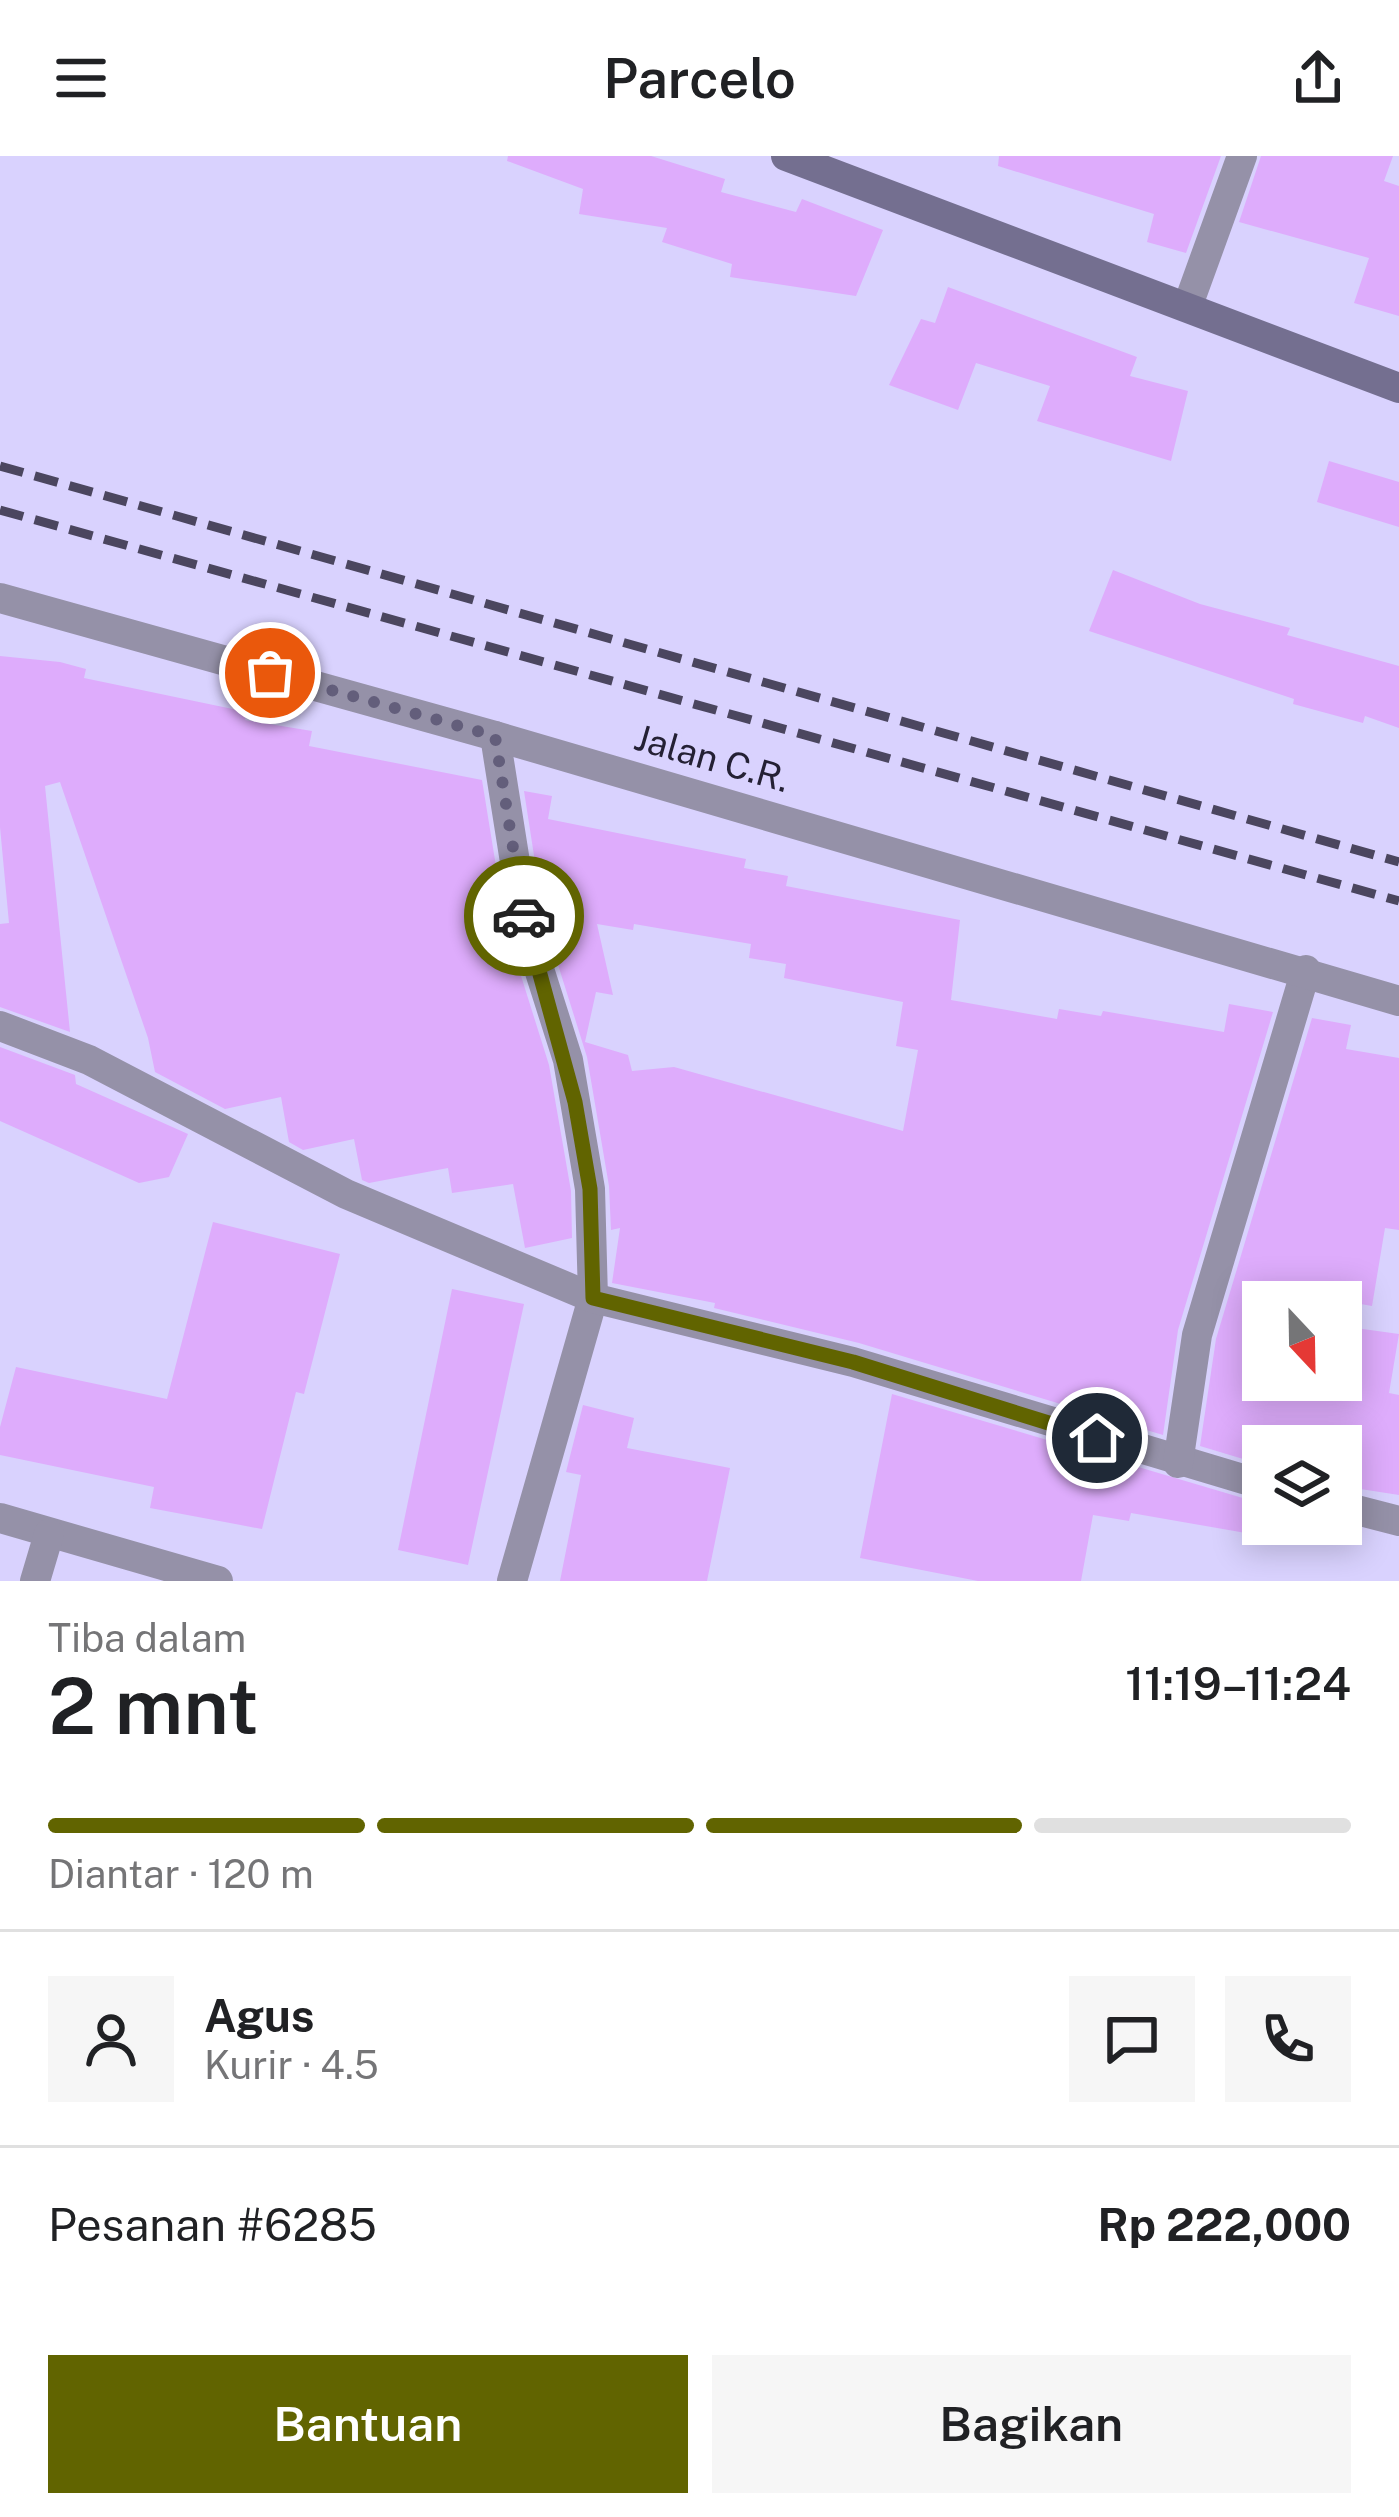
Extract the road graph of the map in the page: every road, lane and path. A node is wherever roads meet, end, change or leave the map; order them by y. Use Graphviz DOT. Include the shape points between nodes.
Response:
graph roads {
  1 [pos="786,156"];
  2 [pos="1242,156"];
  3 [pos="1188,305"];
  4 [pos="1399,388"];
  5 [pos="0,598"];
  6 [pos="495,736"];
  7 [pos="1306,970"];
  8 [pos="1399,1001"];
  9 [pos="0,1026"];
  10 [pos="593,1298"];
  11 [pos="1178,1463"];
  12 [pos="1242,1480"];
  13 [pos="1362,1511"];
  14 [pos="0,1518"];
  15 [pos="1399,1521"];
  16 [pos="49,1534"];
  17 [pos="35,1581"];
  18 [pos="218,1581"];
  19 [pos="512,1581"];
  1 -- 3 [label="main road"];
  2 -- 3 [label="street"];
  3 -- 4 [label="main road"];
  5 -- 6 [label="street, Jalan C.R."];
  6 -- 7 [label="street, Jalan C.R."];
  6 -- 10 [label="street" via="525,925 575,1102 590,1189"];
  7 -- 8 [label="street, Jalan C.R."];
  7 -- 11 [label="street" via="1197,1335"];
  9 -- 10 [label="street" via="89,1060 346,1194"];
  10 -- 11 [label="street" via="853,1362"];
  10 -- 19 [label="street"];
  11 -- 12 [label="street"];
  13 -- 15 [label="street"];
  14 -- 16 [label="street"];
  16 -- 17 [label="street"];
  16 -- 18 [label="street"];
}
